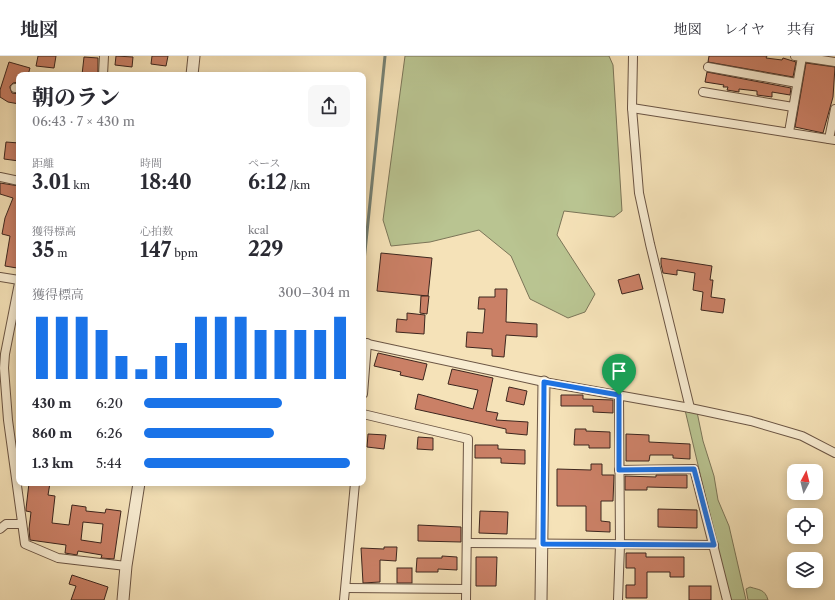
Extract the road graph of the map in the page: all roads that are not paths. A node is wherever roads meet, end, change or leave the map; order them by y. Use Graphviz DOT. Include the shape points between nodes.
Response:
graph roads {
  1 [pos="104,56"];
  2 [pos="194,56"];
  3 [pos="633,56"];
  4 [pos="798,57"];
  5 [pos="835,62"];
  6 [pos="708,67"];
  7 [pos="102,72"];
  8 [pos="192,72"];
  9 [pos="797,83"];
  10 [pos="703,92"];
  11 [pos="793,107"];
  12 [pos="632,108"];
  13 [pos="835,109"];
  14 [pos="789,132"];
  15 [pos="832,140"];
  16 [pos="0,177"];
  17 [pos="16,180"];
  18 [pos="0,276"];
  19 [pos="16,280"];
  20 [pos="16,297"];
  21 [pos="366,343"];
  22 [pos="544,382"];
  23 [pos="619,395"];
  24 [pos="690,408"];
  25 [pos="366,415"];
  26 [pos="835,453"];
  27 [pos="619,470"];
  28 [pos="16,479"];
  29 [pos="17,486"];
  30 [pos="139,486"];
  31 [pos="355,486"];
  32 [pos="22,524"];
  33 [pos="0,528"];
  34 [pos="467,543"];
  35 [pos="543,544"];
  36 [pos="620,544"];
  37 [pos="714,545"];
  38 [pos="126,566"];
  39 [pos="346,588"];
  40 [pos="466,589"];
  41 [pos="123,600"];
  42 [pos="344,600"];
  43 [pos="466,600"];
  44 [pos="542,600"];
  45 [pos="618,600"];
  46 [pos="727,600"];
  1 -- 7 [label="street"];
  2 -- 8 [label="street"];
  3 -- 12 [label="street"];
  4 -- 5 [label="street"];
  4 -- 9 [label="street"];
  6 -- 9 [label="street"];
  9 -- 11 [label="street"];
  10 -- 11 [label="street"];
  11 -- 14 [label="street"];
  12 -- 14 [label="street"];
  12 -- 24 [label="street" via="640,201"];
  13 -- 15 [label="street"];
  14 -- 15 [label="street"];
  16 -- 17 [label="street"];
  18 -- 19 [label="street"];
  20 -- 28 [label="street" via="4,368"];
  21 -- 22 [label="street"];
  22 -- 23 [label="street"];
  22 -- 35 [label="street"];
  23 -- 24 [label="street"];
  23 -- 27 [label="street"];
  24 -- 26 [label="street" via="751,421 802,436"];
  25 -- 34 [label="street" via="468,439"];
  27 -- 36 [label="street"];
  27 -- 37 [label="street" via="694,469"];
  29 -- 32 [label="street"];
  30 -- 38 [label="street"];
  31 -- 39 [label="street"];
  32 -- 33 [label="street" via="6,524"];
  32 -- 38 [label="street" via="25,544 58,558"];
  34 -- 35 [label="street"];
  34 -- 40 [label="street"];
  35 -- 36 [label="street"];
  35 -- 44 [label="street"];
  36 -- 37 [label="street"];
  36 -- 45 [label="street"];
  37 -- 46 [label="street"];
  38 -- 41 [label="street"];
  39 -- 40 [label="street"];
  39 -- 42 [label="street"];
  40 -- 43 [label="street"];
}
